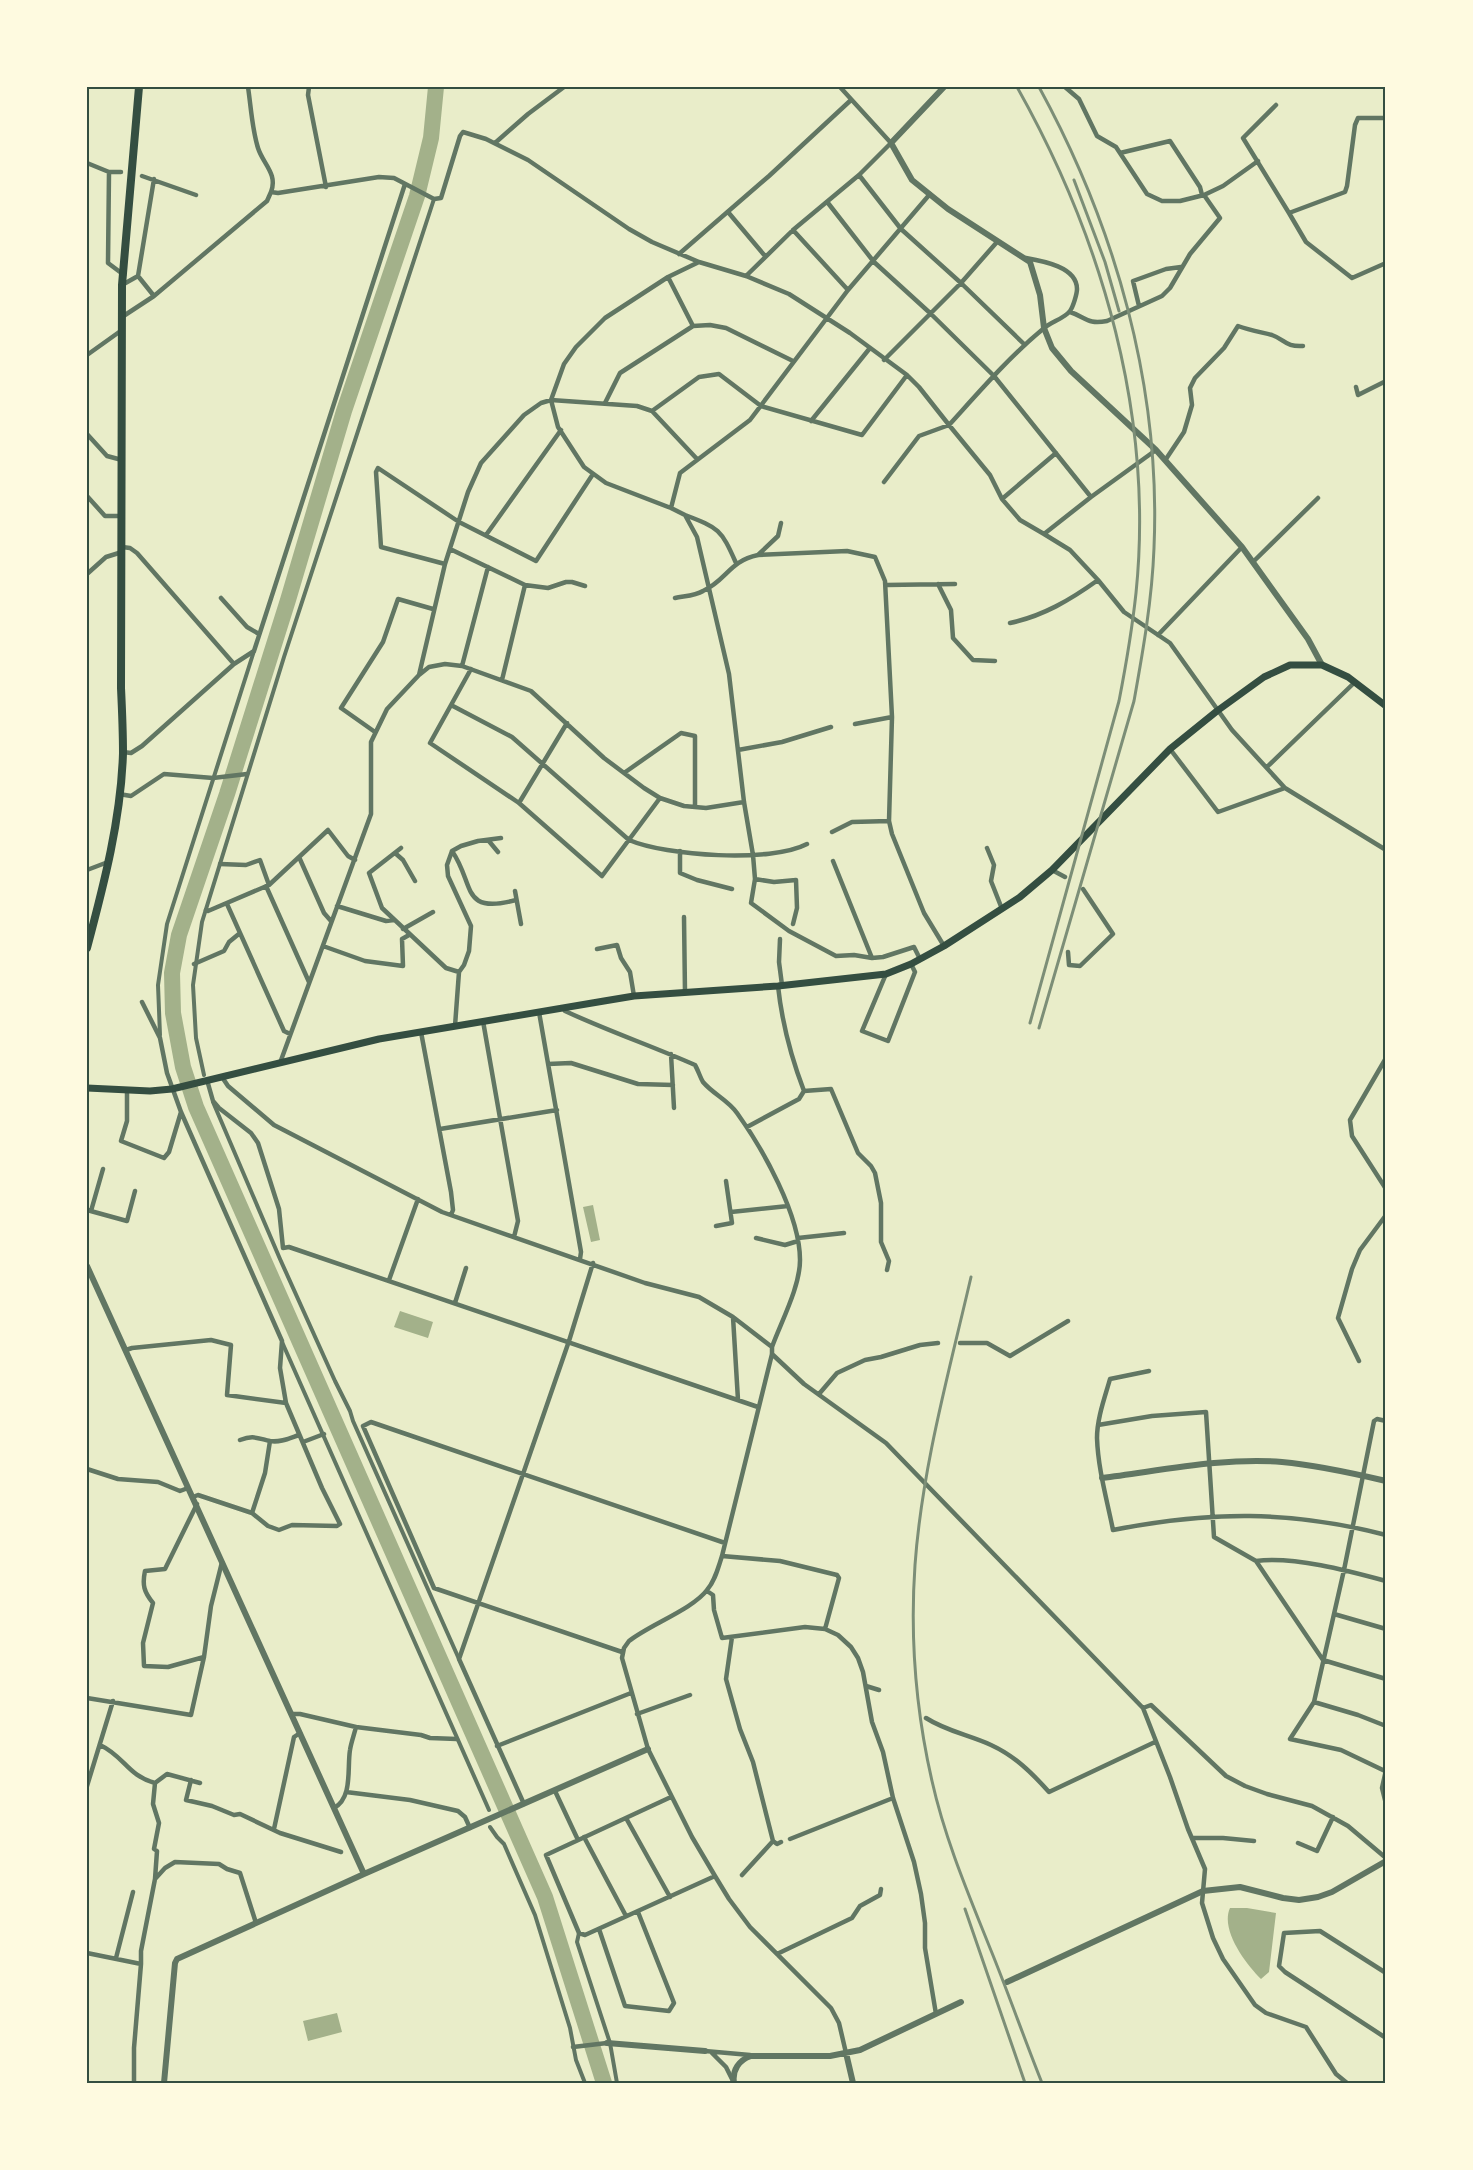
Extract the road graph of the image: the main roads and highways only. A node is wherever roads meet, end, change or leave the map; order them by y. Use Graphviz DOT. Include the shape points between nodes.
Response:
graph roads {
  1 [pos="139,87"];
  2 [pos="1386,706"];
  3 [pos="87,948"];
  4 [pos="87,1088"];
  1 -- 3 [label="main road" via="122,285 123,752 108,862"];
  2 -- 4 [label="main road" via="1355,682 1322,665 1290,665 1277,671 1217,711 1170,749 1052,870 1020,897 944,946 886,974 634,996 379,1039 174,1089"];
}
